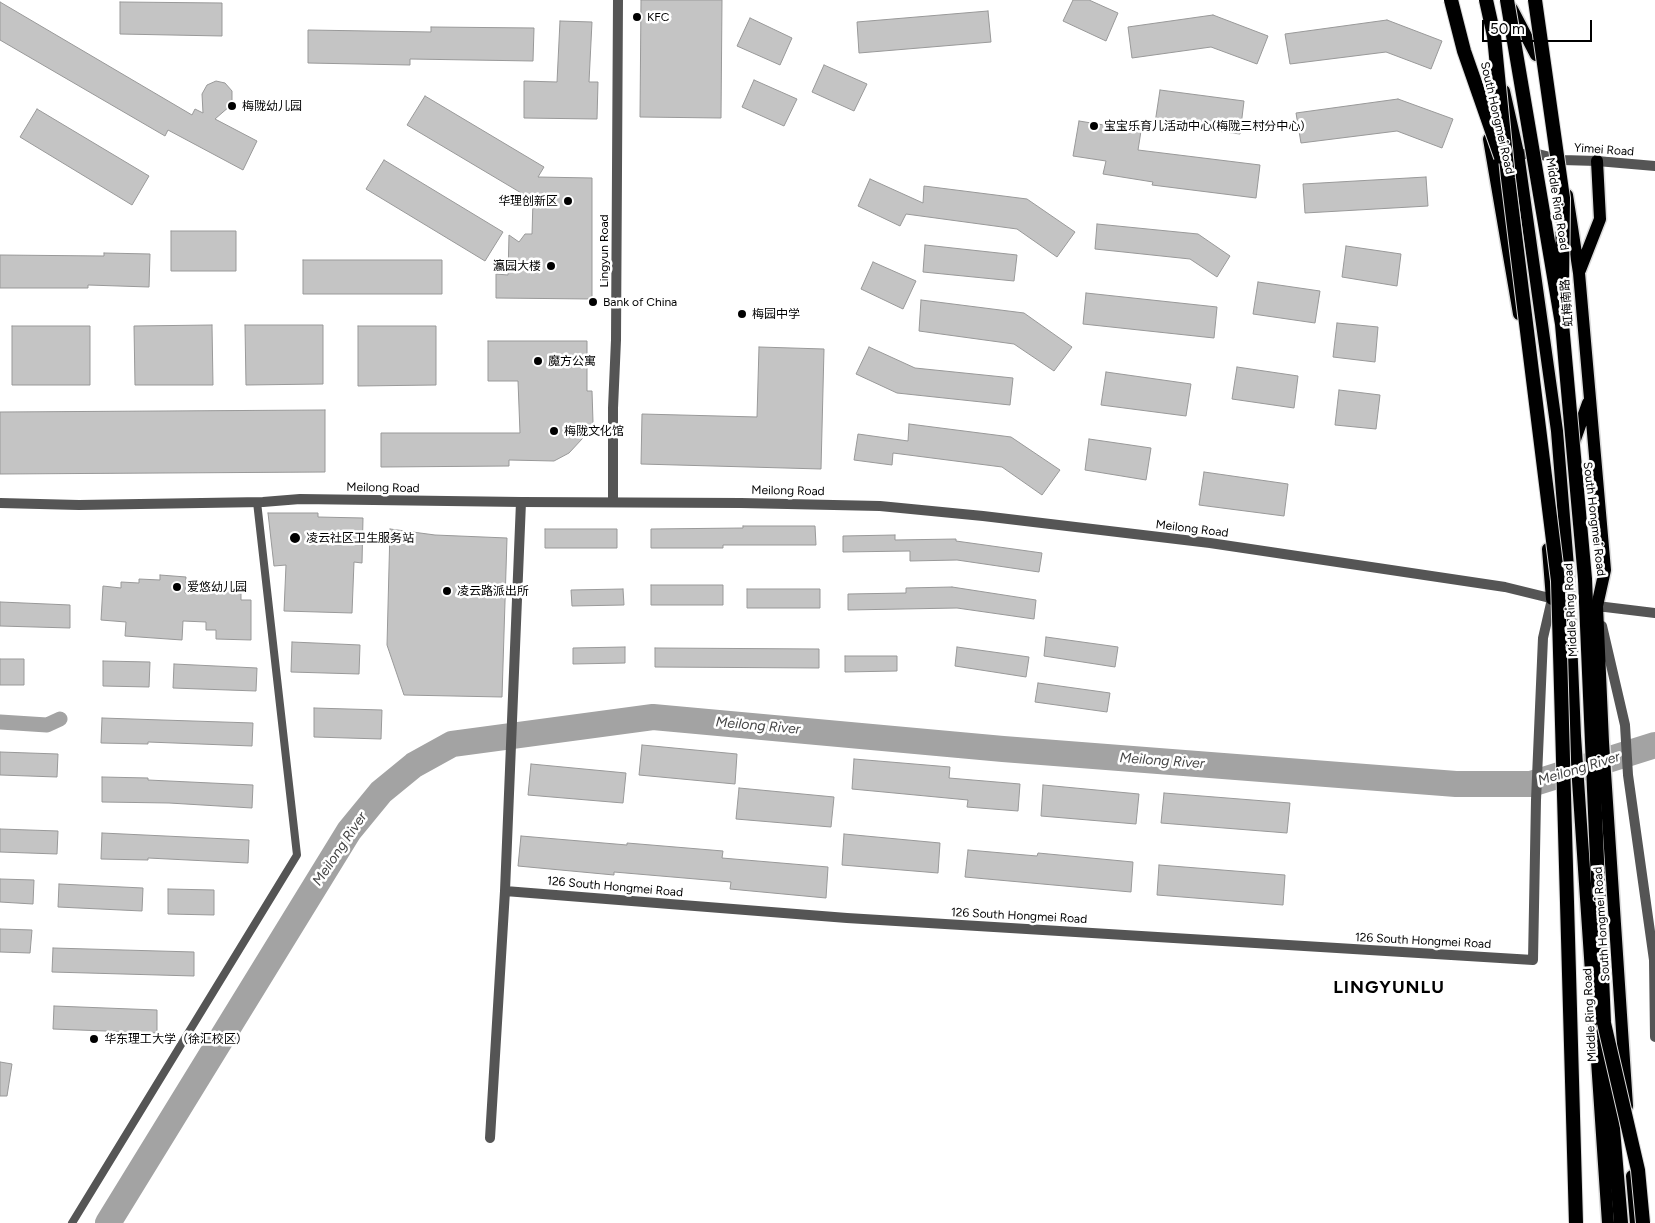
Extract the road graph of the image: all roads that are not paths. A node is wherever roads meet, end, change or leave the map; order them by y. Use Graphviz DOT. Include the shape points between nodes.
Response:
graph roads {
  1 [pos="618,0"];
  2 [pos="1451,0"];
  3 [pos="1456,0"];
  4 [pos="1486,0"];
  5 [pos="1528,0"];
  6 [pos="1535,0"];
  7 [pos="1510,3"];
  8 [pos="1536,55"];
  9 [pos="1518,153"];
  10 [pos="1493,154"];
  11 [pos="1538,154"];
  12 [pos="1562,160"];
  13 [pos="1598,160"];
  14 [pos="1655,166"];
  15 [pos="1508,178"];
  16 [pos="1579,272"];
  17 [pos="1562,324"];
  18 [pos="1590,398"];
  19 [pos="1556,422"];
  20 [pos="1572,450"];
  21 [pos="1539,462"];
  22 [pos="257,502"];
  23 [pos="521,502"];
  24 [pos="613,502"];
  25 [pos="0,503"];
  26 [pos="1552,599"];
  27 [pos="1569,601"];
  28 [pos="1597,606"];
  29 [pos="1655,613"];
  30 [pos="504,891"];
  31 [pos="1654,960"];
  32 [pos="1604,1023"];
  33 [pos="1655,1037"];
  34 [pos="490,1138"];
  35 [pos="1633,1192"];
  36 [pos="72,1223"];
  37 [pos="1576,1223"];
  38 [pos="1608,1223"];
  39 [pos="1621,1223"];
  40 [pos="1636,1223"];
  41 [pos="1643,1223"];
  42 [pos="1648,1223"];
  1 -- 24 [label="street, Lingyun Road"];
  2 -- 15 [label="highway, bridge" via="1464,51"];
  3 -- 10 [label="main road, South Hongmei Road"];
  4 -- 9 [label="main road"];
  4 -- 15 [label="highway, Middle Ring Road, bridge" via="1494,36"];
  5 -- 8 [label="main road, 虹梅南路"];
  6 -- 17 [label="highway, bridge" via="1563,198"];
  7 -- 8 [label="main road"];
  7 -- 11 [label="main road, South Hongmei Road"];
  7 -- 17 [label="highway, Middle Ring Road, bridge"];
  8 -- 12 [label="main road, 虹梅南路"];
  9 -- 10 [label="street, Yimei Road"];
  9 -- 11 [label="street, Yimei Road"];
  9 -- 19 [label="main road"];
  10 -- 21 [label="main road, South Hongmei Road" via="1532,398"];
  11 -- 12 [label="street, Yimei Road"];
  11 -- 20 [label="main road, South Hongmei Road"];
  12 -- 13 [label="street, Yimei Road"];
  12 -- 16 [label="main road, 虹梅南路"];
  13 -- 14 [label="street, Yimei Road"];
  13 -- 16 [label="main road" via="1600,219"];
  15 -- 37 [label="highway, Middle Ring Road, bridge" via="1558,581"];
  16 -- 18 [label="main road, 虹梅南路"];
  17 -- 32 [label="highway, Middle Ring Road, bridge" via="1585,579"];
  18 -- 20 [label="main road"];
  18 -- 28 [label="main road, 虹梅南路" via="1605,570"];
  19 -- 21 [label="main road"];
  19 -- 27 [label="main road"];
  20 -- 28 [label="main road, South Hongmei Road" via="1586,574"];
  21 -- 26 [label="main road, South Hongmei Road"];
  22 -- 23 [label="street, Meilong Road" via="300,499"];
  22 -- 25 [label="street, Meilong Road" via="79,506"];
  22 -- 36 [label="lane" via="297,855"];
  23 -- 24 [label="street, Meilong Road"];
  23 -- 30 [label="street"];
  24 -- 26 [label="street, Meilong Road" via="880,506 983,516 1373,566 1505,587"];
  26 -- 27 [label="street, Meilong Road"];
  26 -- 30 [label="street, 126 South Hongmei Road" via="1543,638 1533,960 847,918"];
  27 -- 38 [label="main road, South Hongmei Road"];
  28 -- 29 [label="street"];
  28 -- 31 [label="street" via="1625,725 1628,776"];
  28 -- 35 [label="main road, South Hongmei Road, bridge"];
  30 -- 34 [label="street"];
  31 -- 33 [label="street"];
  32 -- 39 [label="highway, Middle Ring Road, bridge"];
  32 -- 41 [label="highway, bridge" via="1638,1170"];
  35 -- 40 [label="main road, South Hongmei Road"];
  35 -- 42 [label="main road, bridge"];
}
